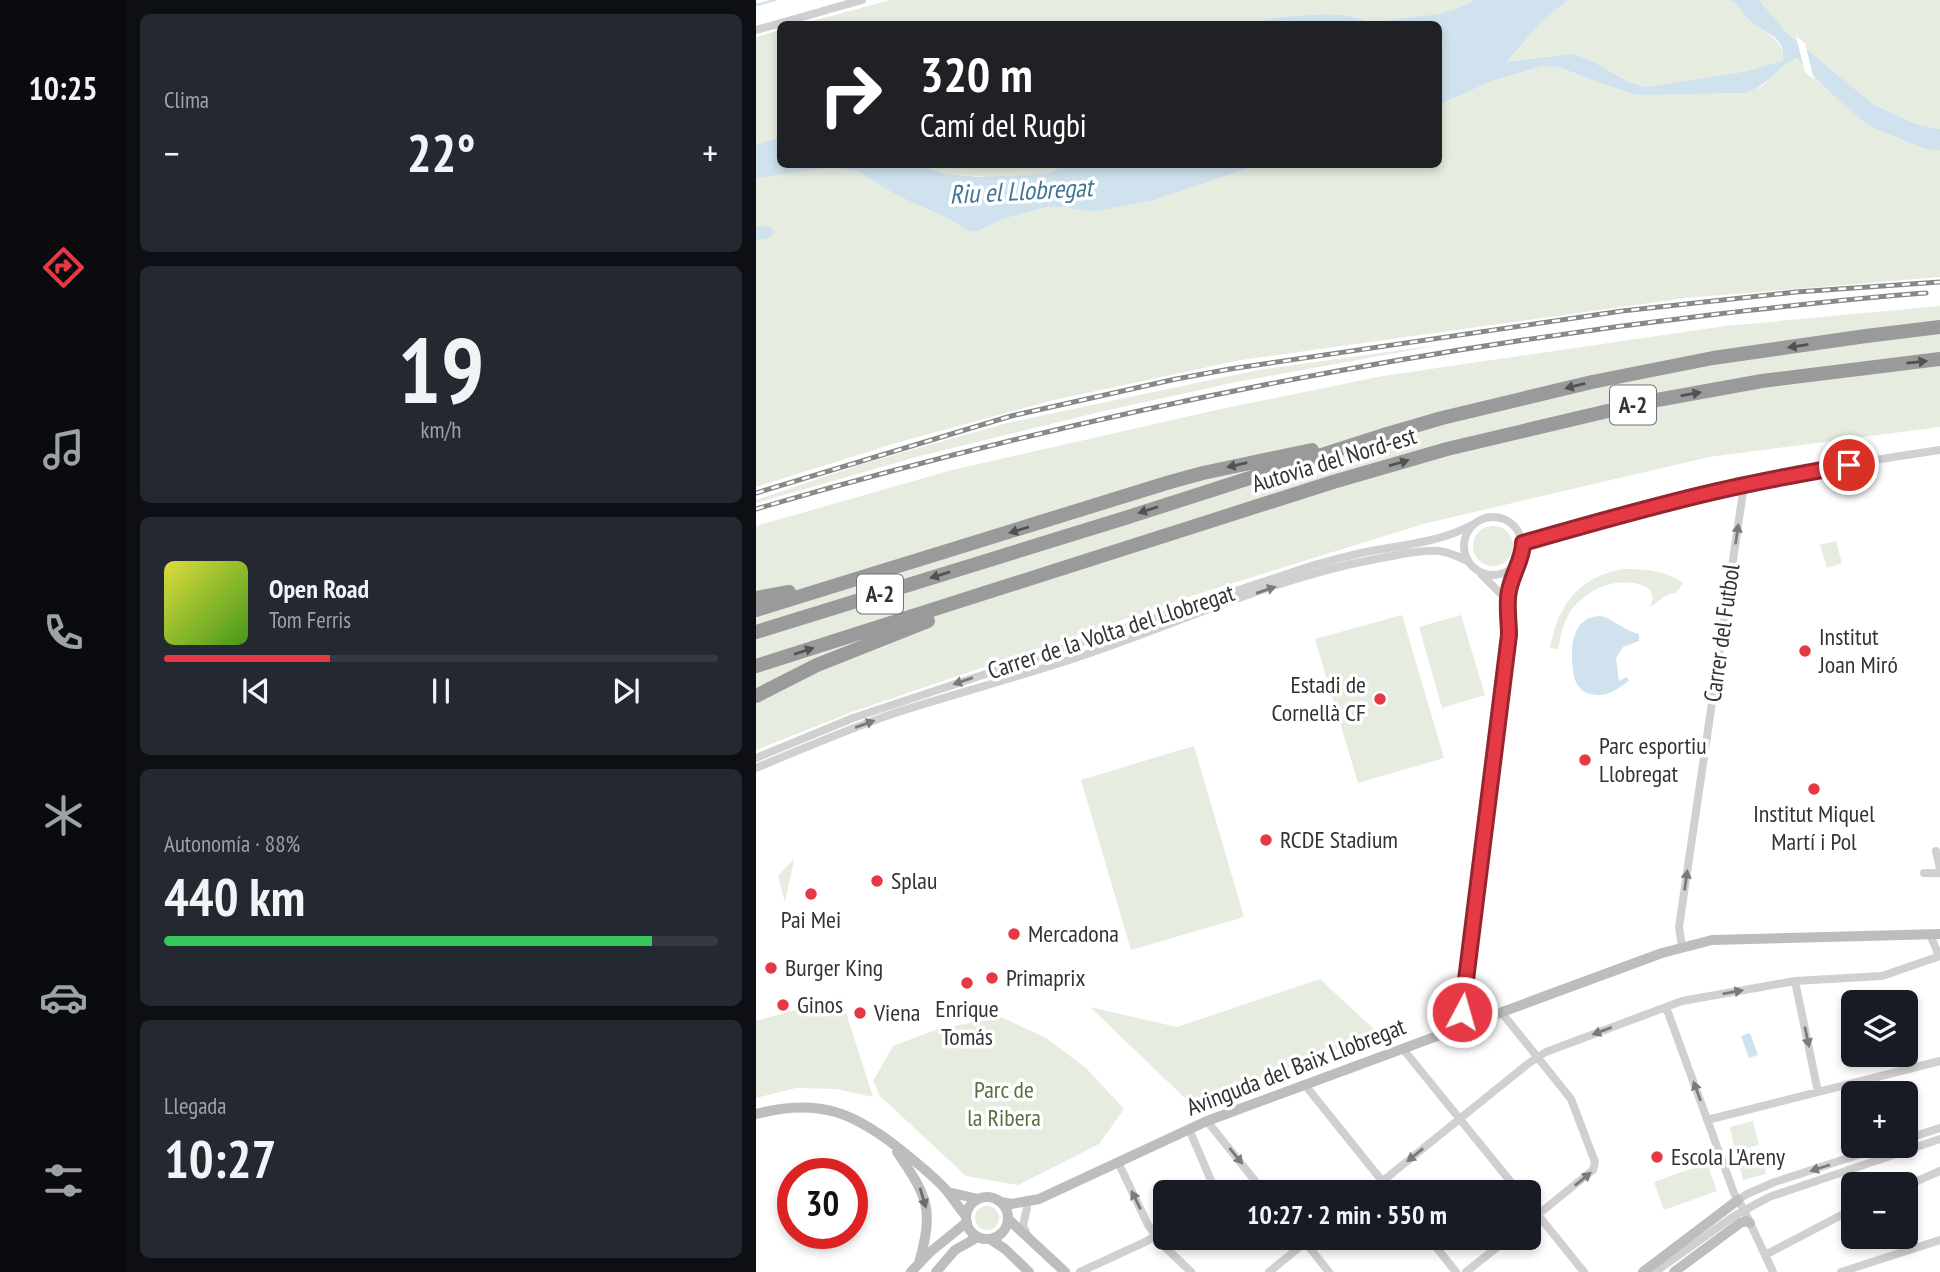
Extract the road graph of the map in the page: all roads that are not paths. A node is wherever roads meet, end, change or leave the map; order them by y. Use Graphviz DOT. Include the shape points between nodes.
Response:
graph roads {
  1 [pos="862,0"];
  2 [pos="788,21"];
  3 [pos="777,24"];
  4 [pos="756,30"];
  5 [pos="1940,327"];
  6 [pos="1940,359"];
  7 [pos="1376,437"];
  8 [pos="1940,450"];
  9 [pos="1744,485"];
  10 [pos="1472,525"];
  11 [pos="1523,543"];
  12 [pos="1093,560"];
  13 [pos="1469,562"];
  14 [pos="1517,563"];
  15 [pos="1479,572"];
  16 [pos="859,579"];
  17 [pos="756,598"];
  18 [pos="1507,600"];
  19 [pos="756,610"];
  20 [pos="756,632"];
  21 [pos="756,666"];
  22 [pos="756,696"];
  23 [pos="756,758"];
  24 [pos="756,768"];
  25 [pos="1936,851"];
  26 [pos="1940,871"];
  27 [pos="1924,873"];
  28 [pos="1935,934"];
  29 [pos="1682,947"];
  30 [pos="1940,956"];
  31 [pos="1795,981"];
  32 [pos="1666,1007"];
  33 [pos="1502,1013"];
  34 [pos="1463,1027"];
  35 [pos="1403,1049"];
  36 [pos="1538,1057"];
  37 [pos="1940,1061"];
  38 [pos="1305,1085"];
  39 [pos="1818,1092"];
  40 [pos="756,1114"];
  41 [pos="1460,1119"];
  42 [pos="1707,1120"];
  43 [pos="1207,1121"];
  44 [pos="1940,1128"];
  45 [pos="1189,1129"];
  46 [pos="1918,1135"];
  47 [pos="1940,1139"];
  48 [pos="889,1141"];
  49 [pos="1848,1158"];
  50 [pos="1118,1162"];
  51 [pos="1940,1171"];
  52 [pos="1211,1180"];
  53 [pos="1255,1180"];
  54 [pos="1381,1180"];
  55 [pos="1383,1180"];
  56 [pos="1509,1180"];
  57 [pos="1918,1181"];
  58 [pos="948,1192"];
  59 [pos="978,1199"];
  60 [pos="1040,1199"];
  61 [pos="1000,1202"];
  62 [pos="1741,1205"];
  63 [pos="1027,1208"];
  64 [pos="1541,1213"];
  65 [pos="1841,1215"];
  66 [pos="1008,1218"];
  67 [pos="967,1219"];
  68 [pos="1541,1219"];
  69 [pos="1750,1223"];
  70 [pos="1153,1231"];
  71 [pos="1153,1236"];
  72 [pos="1028,1237"];
  73 [pos="984,1238"];
  74 [pos="1940,1240"];
  75 [pos="1169,1250"];
  76 [pos="1294,1250"];
  77 [pos="1314,1250"];
  78 [pos="1438,1250"];
  79 [pos="1494,1250"];
  80 [pos="1765,1255"];
  81 [pos="919,1263"];
  82 [pos="911,1272"];
  83 [pos="936,1272"];
  84 [pos="1029,1272"];
  85 [pos="1065,1272"];
  86 [pos="1080,1272"];
  87 [pos="1191,1272"];
  88 [pos="1269,1272"];
  89 [pos="1329,1272"];
  90 [pos="1456,1272"];
  91 [pos="1466,1272"];
  92 [pos="1584,1272"];
  93 [pos="1643,1272"];
  94 [pos="1655,1272"];
  95 [pos="1674,1272"];
  96 [pos="1773,1272"];
  97 [pos="1841,1272"];
  1 -- 2 [label="street"];
  3 -- 4 [label="street"];
  5 -- 7 [label="highway, Autovia del Nord-est / A-2, one-way" via="1638,373"];
  12 -- 6 [label="highway, Autovia del Nord-est / A-2, one-way" via="1333,482 1538,427 1762,382"];
  7 -- 16 [label="highway, one-way" via="1170,482"];
  7 -- 20 [label="highway, Autovia del Nord-est / A-2, one-way"];
  8 -- 9 [label="street"];
  9 -- 11 [label="street"];
  29 -- 9 [label="street, Carrer del Futbol, one-way" via="1679,927"];
  10 -- 11 [label="street" via="1485,517 1500,517 1516,527"];
  10 -- 13 [label="street" via="1464,542"];
  10 -- 23 [label="street, Carrer de la Volta del Llobregat, one-way" via="1430,542 1314,565 864,714"];
  11 -- 14 [label="street"];
  21 -- 12 [label="highway, Autovia del Nord-est / A-2, one-way"];
  12 -- 22 [label="highway" via="900,631"];
  13 -- 15 [label="street"];
  24 -- 13 [label="street, Carrer de la Volta del Llobregat, one-way" via="893,714 1061,663 1322,572 1423,552 1441,551"];
  14 -- 15 [label="street" via="1499,574"];
  14 -- 18 [label="street"];
  15 -- 18 [label="street"];
  16 -- 17 [label="highway"];
  16 -- 19 [label="highway"];
  18 -- 34 [label="street" via="1509,635 1462,1001"];
  25 -- 26 [label="street"];
  26 -- 27 [label="street"];
  28 -- 29 [label="main road, Avinguda del Baix Llobregat" via="1712,940"];
  28 -- 30 [label="street"];
  29 -- 33 [label="main road, Avinguda del Baix Llobregat"];
  30 -- 31 [label="street" via="1882,976"];
  32 -- 31 [label="street, one-way"];
  31 -- 39 [label="street, one-way"];
  32 -- 36 [label="street, one-way"];
  42 -- 32 [label="street, one-way"];
  33 -- 34 [label="main road, Avinguda del Baix Llobregat"];
  33 -- 36 [label="street"];
  34 -- 35 [label="main road, Avinguda del Baix Llobregat"];
  35 -- 38 [label="main road, Avinguda del Baix Llobregat"];
  35 -- 41 [label="street"];
  36 -- 41 [label="street"];
  64 -- 36 [label="street, one-way" via="1593,1170 1595,1161 1571,1099"];
  37 -- 39 [label="street"];
  38 -- 43 [label="main road, Avinguda del Baix Llobregat"];
  38 -- 54 [label="street"];
  39 -- 42 [label="street"];
  40 -- 48 [label="main road" via="783,1108 825,1109 858,1120"];
  41 -- 55 [label="street, one-way"];
  41 -- 56 [label="street"];
  42 -- 62 [label="street"];
  43 -- 45 [label="main road, Avinguda del Baix Llobregat"];
  43 -- 53 [label="street, one-way"];
  44 -- 46 [label="street"];
  45 -- 50 [label="main road, Avinguda del Baix Llobregat"];
  45 -- 52 [label="street"];
  47 -- 62 [label="street"];
  48 -- 58 [label="main road"];
  48 -- 81 [label="main road, one-way" via="921,1189 926,1206 928,1220"];
  49 -- 62 [label="street, one-way" via="1747,1194"];
  50 -- 60 [label="main road, Avinguda del Baix Llobregat"];
  70 -- 50 [label="street, one-way"];
  51 -- 57 [label="street"];
  58 -- 59 [label="main road"];
  58 -- 67 [label="main road"];
  59 -- 61 [label="main road" via="991,1197"];
  59 -- 67 [label="main road"];
  60 -- 61 [label="main road, Avinguda del Baix Llobregat"];
  60 -- 63 [label="main road"];
  61 -- 66 [label="main road"];
  62 -- 69 [label="street"];
  62 -- 93 [label="main road"];
  62 -- 94 [label="street"];
  63 -- 66 [label="main road"];
  63 -- 72 [label="street" via="1023,1225"];
  65 -- 80 [label="street"];
  66 -- 72 [label="main road"];
  66 -- 73 [label="main road" via="1003,1232"];
  67 -- 73 [label="main road" via="971,1232"];
  67 -- 81 [label="main road"];
  68 -- 92 [label="street"];
  69 -- 80 [label="street"];
  69 -- 95 [label="main road" via="1740,1223"];
  71 -- 86 [label="street"];
  72 -- 85 [label="main road"];
  73 -- 83 [label="main road" via="955,1250"];
  73 -- 84 [label="main road"];
  74 -- 97 [label="street"];
  75 -- 87 [label="street"];
  76 -- 88 [label="street"];
  77 -- 89 [label="street"];
  78 -- 90 [label="street"];
  79 -- 91 [label="street"];
  80 -- 96 [label="street"];
  81 -- 82 [label="main road"];
}
